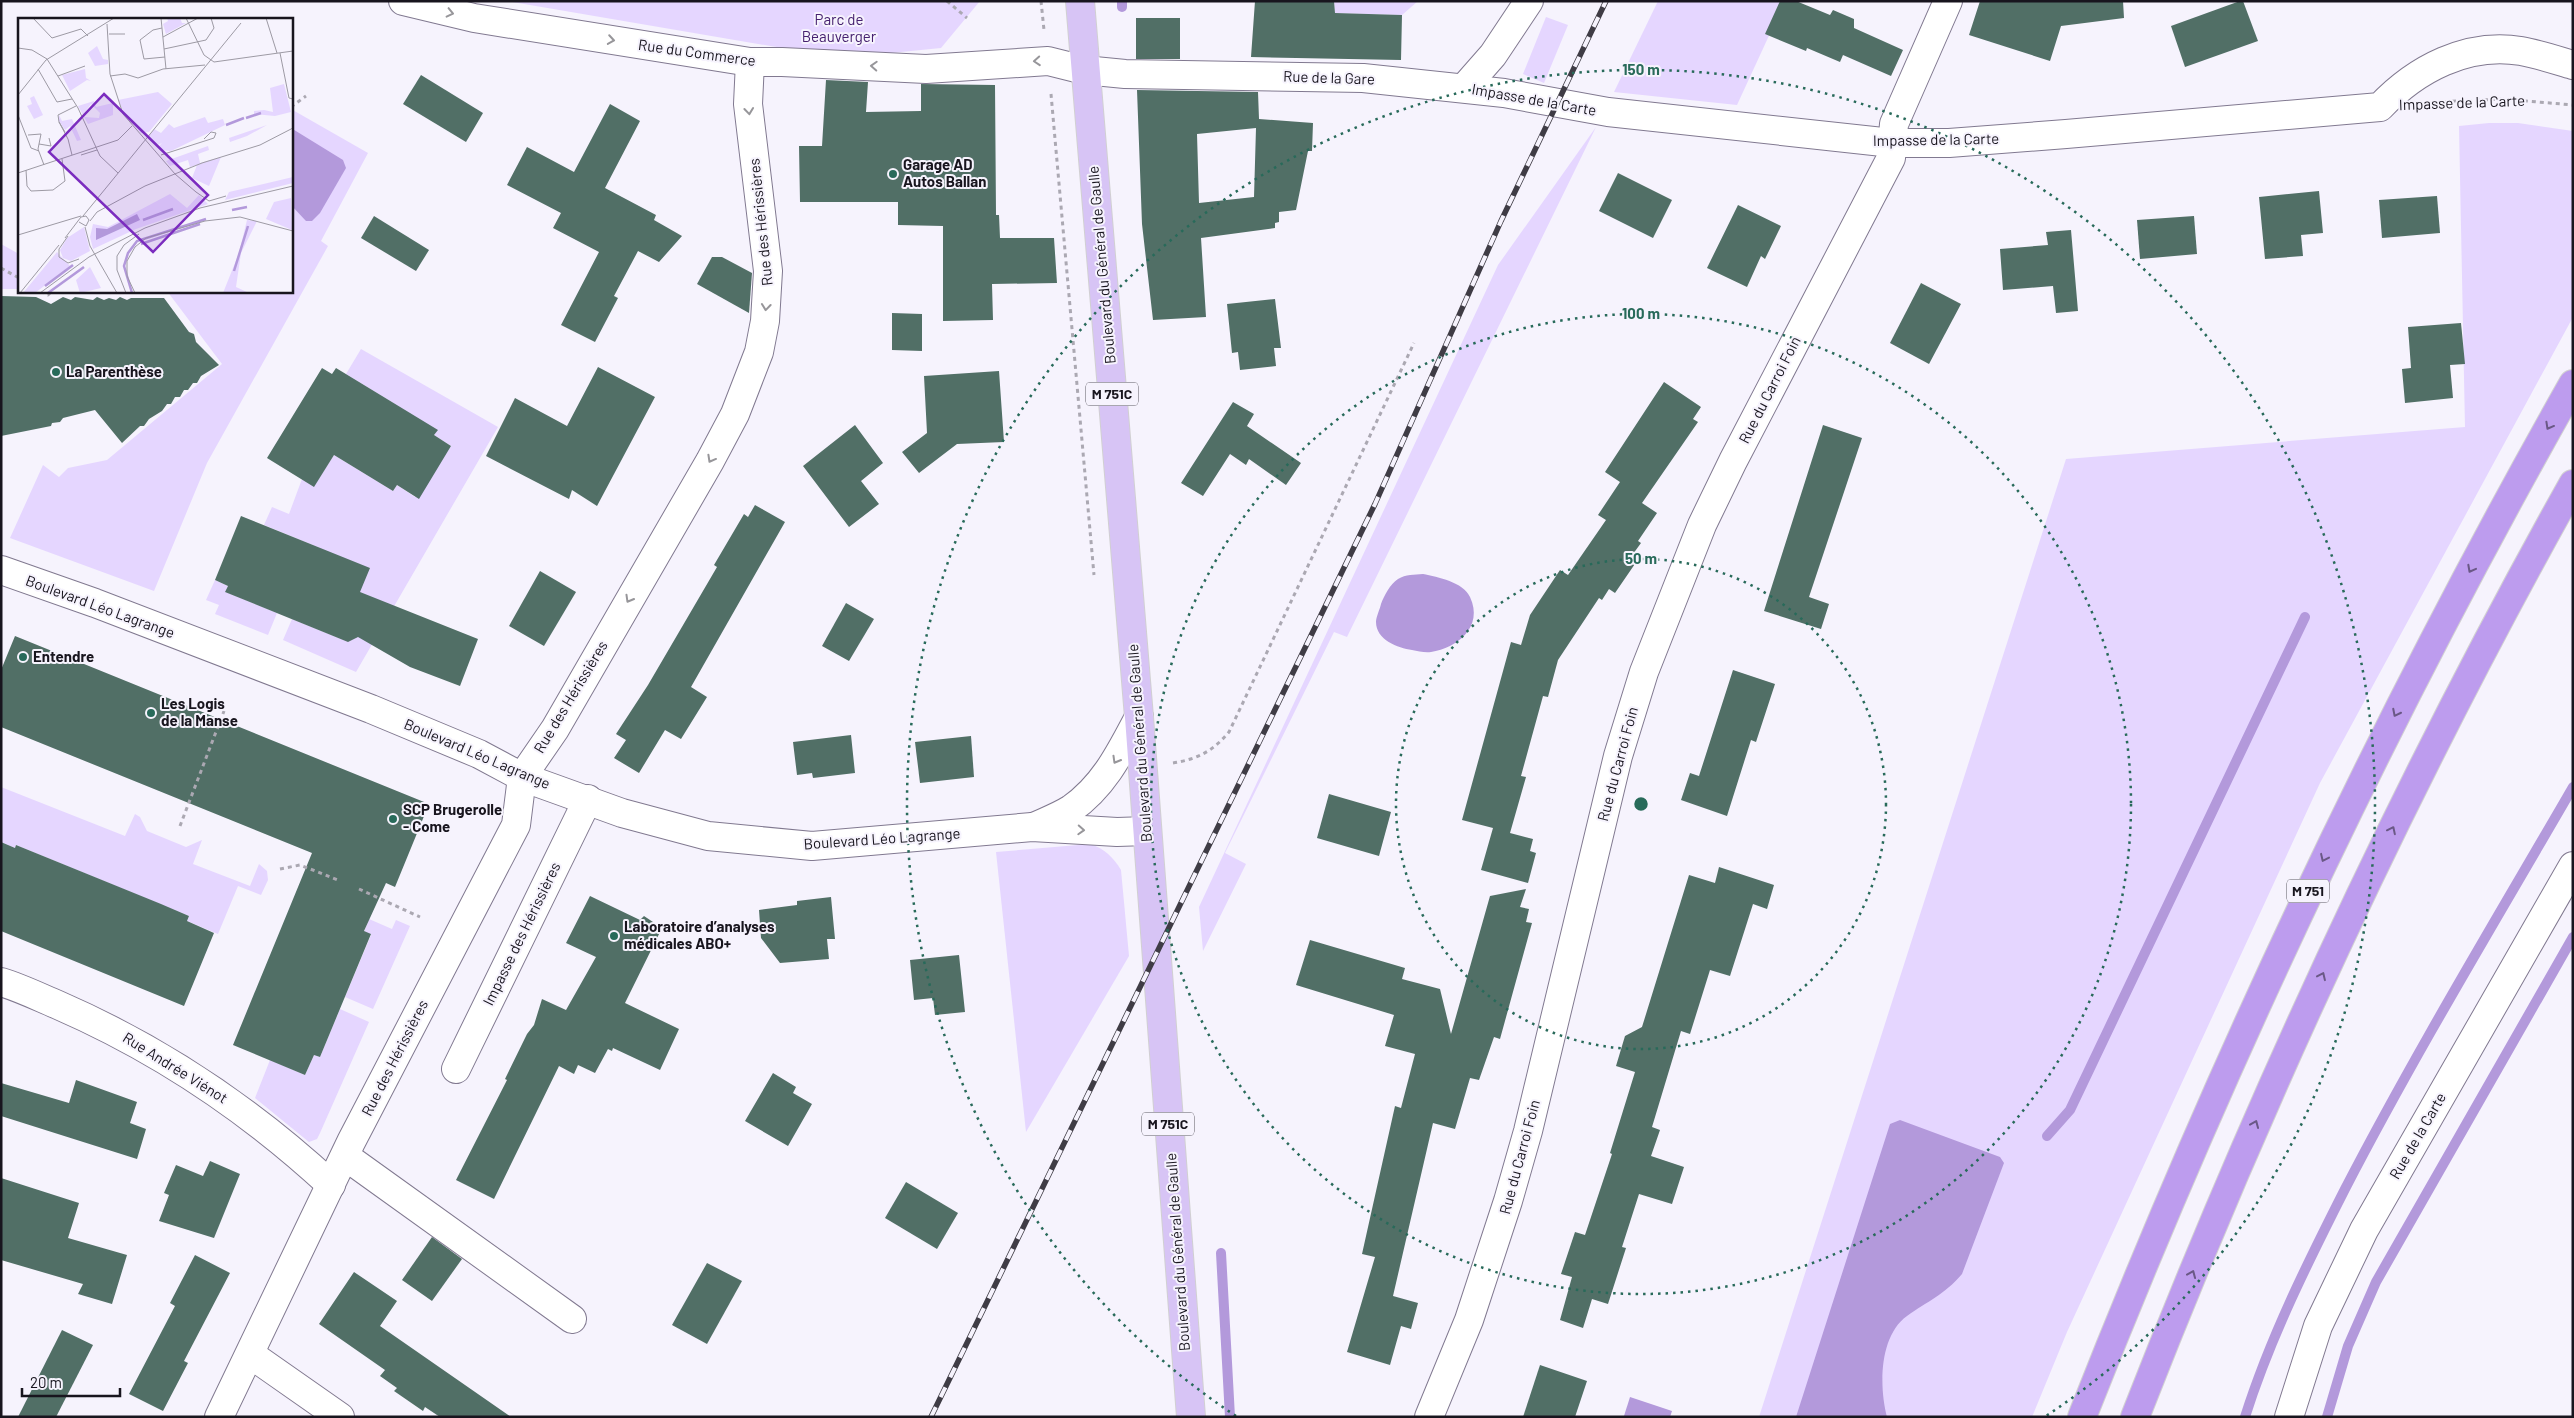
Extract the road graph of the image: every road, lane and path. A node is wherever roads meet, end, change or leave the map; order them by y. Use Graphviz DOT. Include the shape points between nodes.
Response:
graph roads {
  1 [pos="403,1"];
  2 [pos="947,1"];
  3 [pos="1041,1"];
  4 [pos="1080,1"];
  5 [pos="1529,1"];
  6 [pos="1948,1"];
  7 [pos="967,18"];
  8 [pos="1048,61"];
  9 [pos="750,62"];
  10 [pos="2573,64"];
  11 [pos="1084,70"];
  12 [pos="1464,88"];
  13 [pos="306,96"];
  14 [pos="2434,102"];
  15 [pos="2573,105"];
  16 [pos="292,106"];
  17 [pos="1892,144"];
  18 [pos="1,268"];
  19 [pos="18,277"];
  20 [pos="1414,343"];
  21 [pos="2573,384"];
  22 [pos="2573,484"];
  23 [pos="1,570"];
  24 [pos="1094,576"];
  25 [pos="224,711"];
  26 [pos="1139,718"];
  27 [pos="1142,767"];
  28 [pos="522,777"];
  29 [pos="588,799"];
  30 [pos="180,826"];
  31 [pos="1032,827"];
  32 [pos="1147,831"];
  33 [pos="2573,866"];
  34 [pos="280,869"];
  35 [pos="338,880"];
  36 [pos="359,890"];
  37 [pos="420,917"];
  38 [pos="1,982"];
  39 [pos="456,1069"];
  40 [pos="345,1156"];
  41 [pos="331,1185"];
  42 [pos="2177,1308"];
  43 [pos="572,1319"];
  44 [pos="250,1354"];
  45 [pos="219,1417"];
  46 [pos="340,1417"];
  47 [pos="1191,1417"];
  48 [pos="1429,1417"];
  49 [pos="2082,1417"];
  50 [pos="2135,1417"];
  51 [pos="2152,1417"];
  52 [pos="2289,1417"];
  1 -- 9 [label="street, Rue du Commerce, one-way" via="474,18"];
  2 -- 7 [label="path"];
  3 -- 8 [label="path, M 751C"];
  4 -- 11 [label="main road, M 751C"];
  5 -- 12 [label="street" via="1493,55"];
  6 -- 17 [label="street, Rue du Carroi Foin" via="1894,124"];
  8 -- 9 [label="street, Rue du Commerce, one-way" via="926,69"];
  8 -- 11 [label="street, Rue du Commerce"];
  8 -- 24 [label="path, M 751C"];
  9 -- 28 [label="street, Rue des Hérissières, one-way" via="748,104 768,272 759,352 735,414 710,461 555,729"];
  10 -- 17 [label="street, Impasse de la Carte" via="2520,51 2477,50 2440,62 2398,88 2380,107 2046,136"];
  11 -- 12 [label="street, Rue de la Gare" via="1125,74 1363,78"];
  11 -- 26 [label="main road, Boulevard du Général de Gaulle / M 751C"];
  12 -- 17 [label="street, Impasse de la Carte" via="1604,112"];
  13 -- 16 [label="path"];
  14 -- 15 [label="path, Impasse de la Carte" via="2503,99"];
  17 -- 48 [label="street, Rue du Carroi Foin" via="1891,158 1702,526 1644,672 1618,756 1528,1131 1508,1201 1470,1320"];
  18 -- 19 [label="path"];
  20 -- 27 [label="path" via="1230,732 1214,749 1192,760"];
  21 -- 49 [label="highway, M 751, one-way" via="2451,606 2329,847 2180,1174"];
  42 -- 22 [label="highway, one-way" via="2265,1103 2373,869 2490,637"];
  23 -- 28 [label="street, Boulevard Léo Lagrange" via="371,709 480,754"];
  25 -- 30 [label="path"];
  26 -- 27 [label="main road, Boulevard du Général de Gaulle / M 751C"];
  26 -- 31 [label="street, Boulevard Léo Lagrange, one-way" via="1108,774 1091,793 1069,810"];
  27 -- 32 [label="main road, Boulevard du Général de Gaulle / M 751C"];
  28 -- 29 [label="street, Boulevard Léo Lagrange"];
  28 -- 40 [label="street, Rue des Hérissières" via="516,825"];
  29 -- 31 [label="street, Boulevard Léo Lagrange" via="622,813 708,836 812,846"];
  29 -- 39 [label="street, Impasse des Hérissières"];
  31 -- 32 [label="street, Boulevard Léo Lagrange, one-way"];
  32 -- 47 [label="main road, Boulevard du Général de Gaulle / M 751C"];
  33 -- 52 [label="street, Rue de la Carte" via="2364,1230 2318,1326"];
  34 -- 35 [label="path" via="300,865"];
  36 -- 37 [label="path"];
  38 -- 41 [label="street, Rue Andrée Viénot" via="96,1021 153,1052 220,1094"];
  40 -- 41 [label="street, Rue des Hérissières"];
  40 -- 43 [label="street"];
  41 -- 44 [label="street, Rue des Hérissières"];
  42 -- 50 [label="highway"];
  42 -- 51 [label="highway"];
  44 -- 45 [label="street, Rue des Hérissières"];
  44 -- 46 [label="street"];
}
